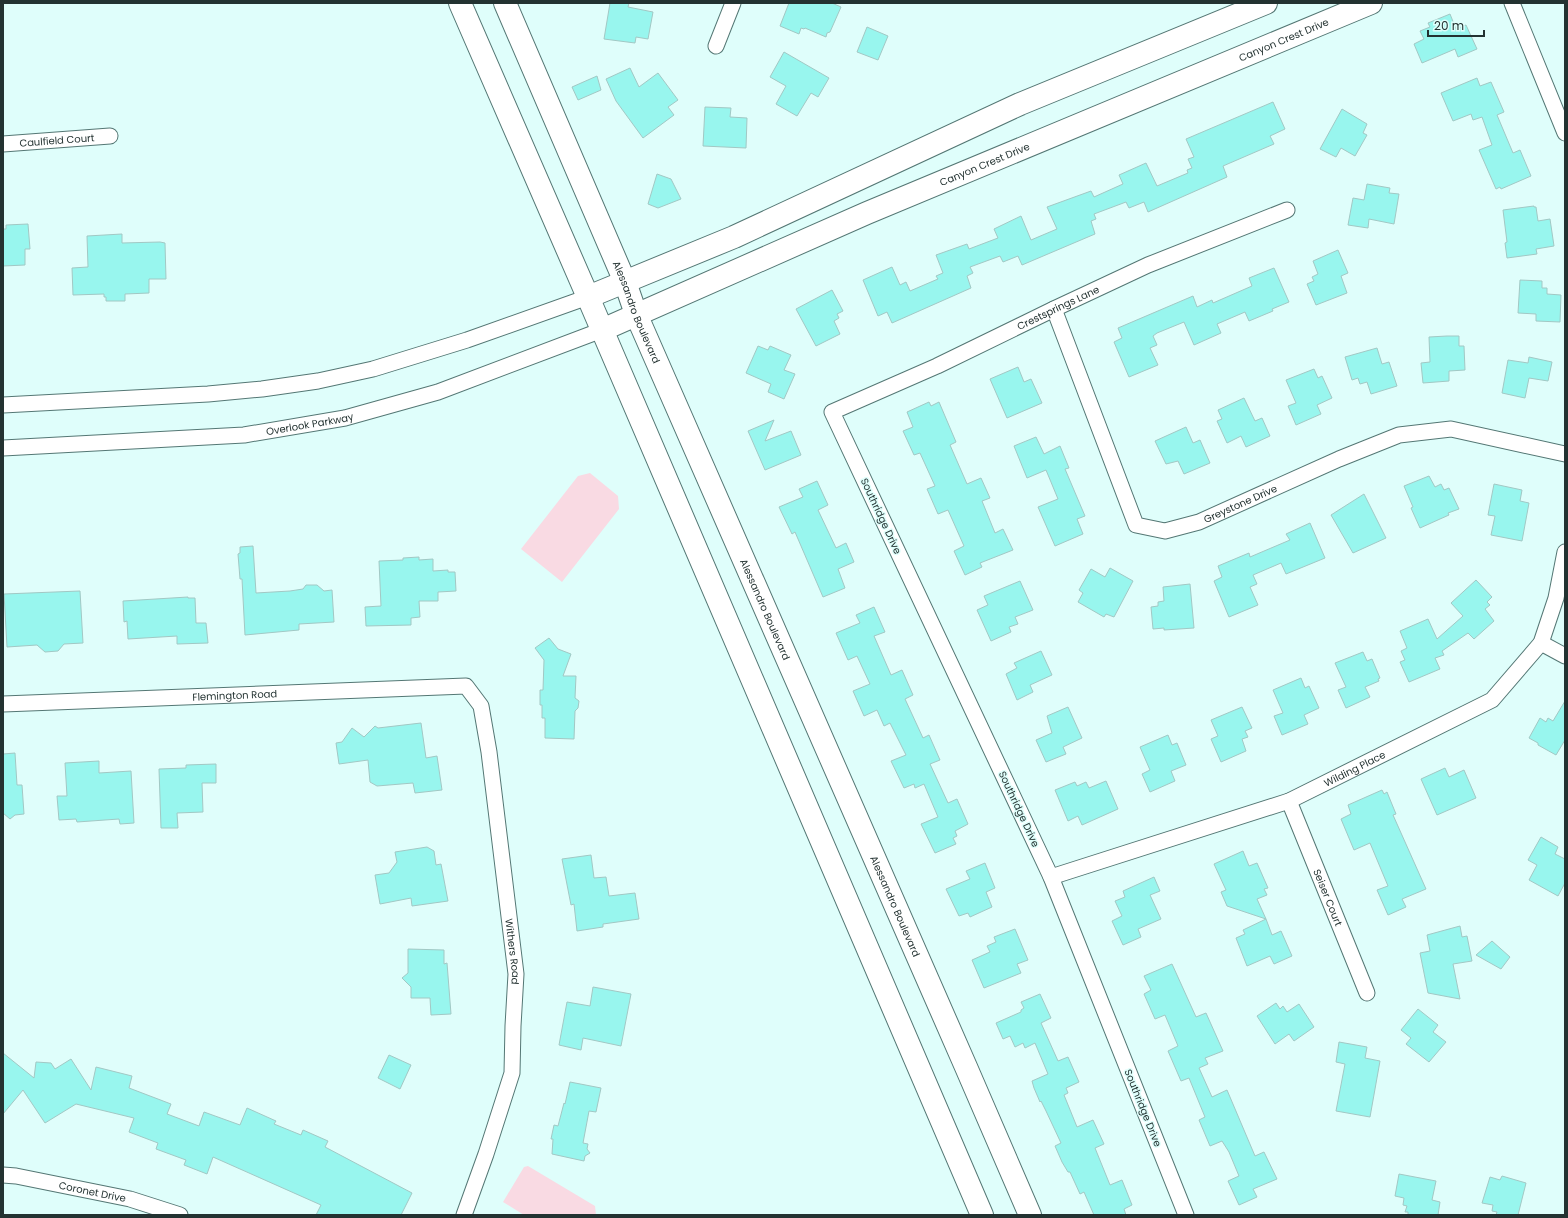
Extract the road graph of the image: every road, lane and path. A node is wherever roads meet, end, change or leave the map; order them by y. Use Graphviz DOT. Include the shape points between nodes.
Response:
graph roads {
  1 [pos="460,3"];
  2 [pos="505,3"];
  3 [pos="733,3"];
  4 [pos="1266,3"];
  5 [pos="1370,3"];
  6 [pos="1512,3"];
  7 [pos="716,46"];
  8 [pos="1560,103"];
  9 [pos="1565,133"];
  10 [pos="110,136"];
  11 [pos="3,144"];
  12 [pos="1287,210"];
  13 [pos="624,282"];
  14 [pos="588,297"];
  15 [pos="1054,309"];
  16 [pos="636,314"];
  17 [pos="602,330"];
  18 [pos="3,405"];
  19 [pos="832,412"];
  20 [pos="3,448"];
  21 [pos="1565,454"];
  22 [pos="1565,552"];
  23 [pos="1541,643"];
  24 [pos="1565,656"];
  25 [pos="466,686"];
  26 [pos="3,704"];
  27 [pos="1289,801"];
  28 [pos="1051,877"];
  29 [pos="1367,993"];
  30 [pos="3,1175"];
  31 [pos="180,1215"];
  32 [pos="464,1215"];
  33 [pos="982,1215"];
  34 [pos="1030,1215"];
  35 [pos="1186,1215"];
  1 -- 14 [label="main road"];
  2 -- 13 [label="main road, Alessandro Boulevard"];
  3 -- 7 [label="street"];
  4 -- 13 [label="main road" via="1020,104 734,237"];
  5 -- 16 [label="main road, Canyon Crest Drive" via="875,210"];
  6 -- 8 [label="street"];
  8 -- 9 [label="street"];
  10 -- 11 [label="street, Caulfield Court"];
  12 -- 15 [label="street, Crestsprings Lane" via="1148,265"];
  13 -- 14 [label="main road"];
  13 -- 16 [label="main road, Alessandro Boulevard"];
  14 -- 17 [label="main road"];
  14 -- 18 [label="street" via="467,340 373,369 318,381 208,394"];
  15 -- 19 [label="street, Crestsprings Lane" via="937,366"];
  15 -- 21 [label="street, Greystone Drive" via="1136,525 1165,531 1199,522 1399,435 1451,429"];
  16 -- 17 [label="main road, Canyon Crest Drive"];
  16 -- 34 [label="main road, Alessandro Boulevard"];
  17 -- 20 [label="street, Overlook Parkway" via="438,392 345,418 244,435"];
  17 -- 33 [label="main road"];
  19 -- 28 [label="street, Southridge Drive"];
  22 -- 23 [label="street, Wilding Place" via="1556,598"];
  23 -- 24 [label="street"];
  23 -- 27 [label="street, Wilding Place" via="1492,700"];
  25 -- 26 [label="street, Flemington Road"];
  25 -- 32 [label="street, Withers Road" via="481,706 489,752 516,974 512,1073"];
  27 -- 28 [label="street, Wilding Place"];
  27 -- 29 [label="street, Seiser Court"];
  28 -- 35 [label="street, Southridge Drive"];
  30 -- 31 [label="street, Coronet Drive" via="130,1199"];
}
